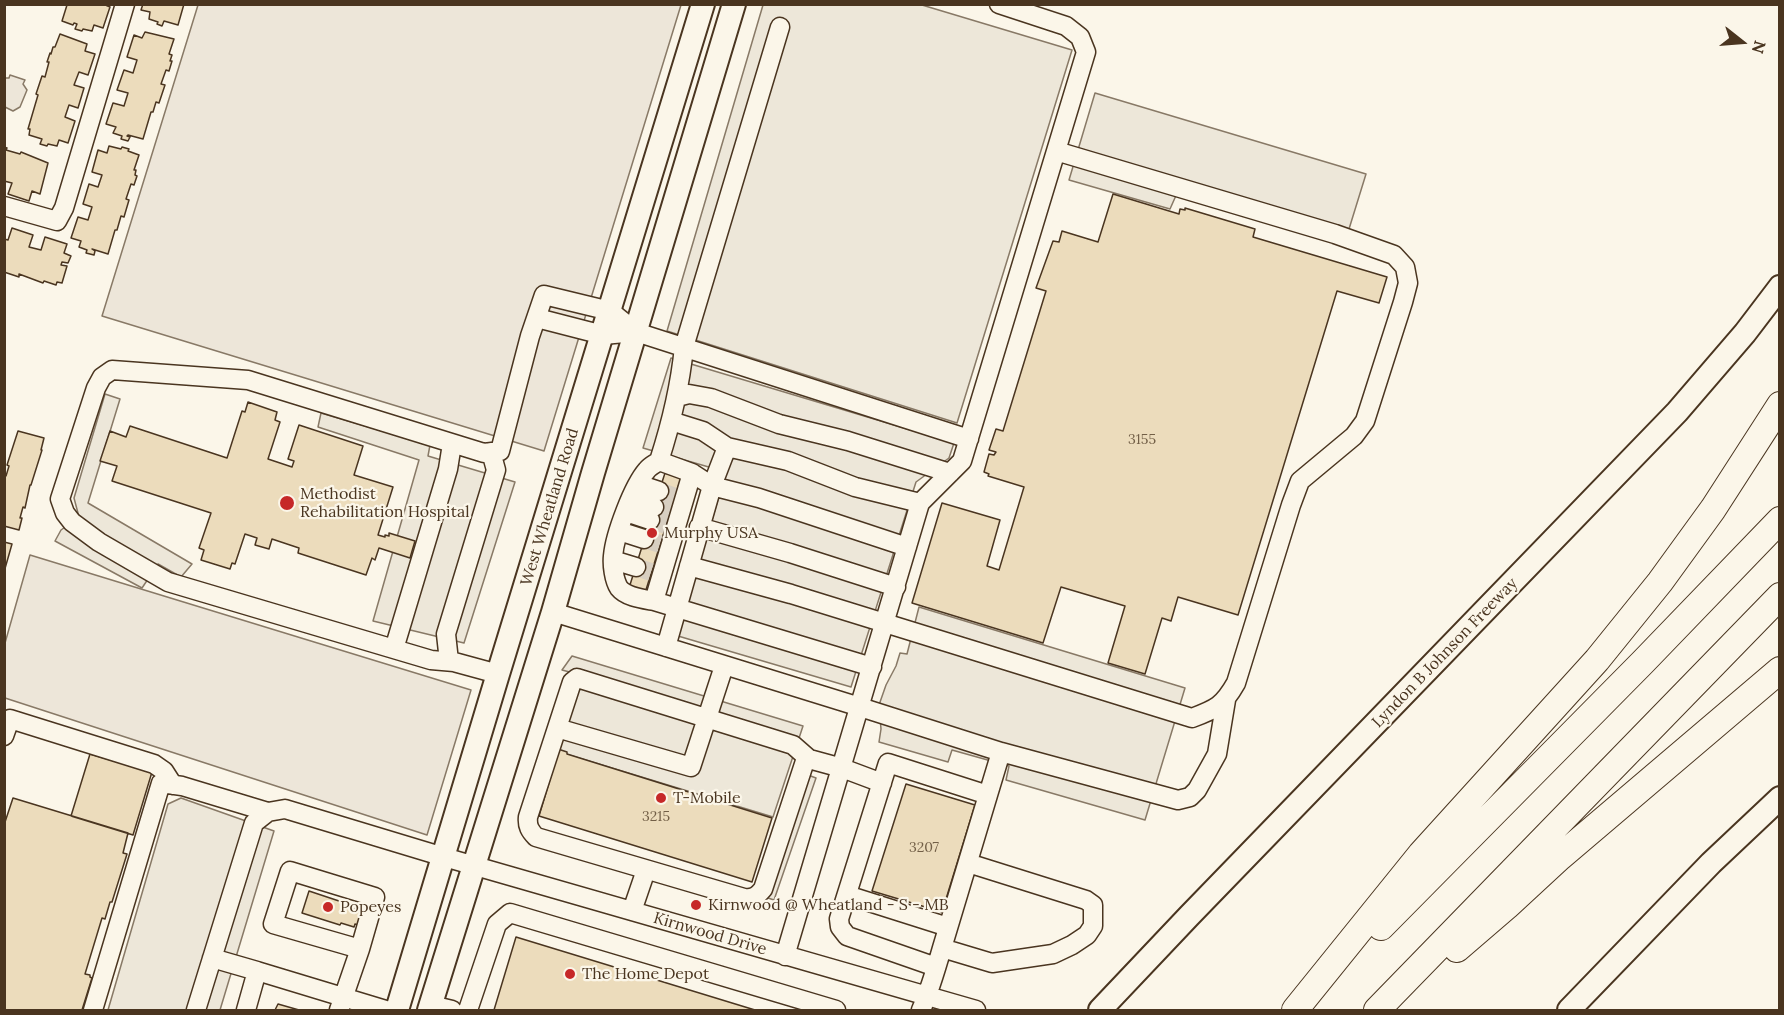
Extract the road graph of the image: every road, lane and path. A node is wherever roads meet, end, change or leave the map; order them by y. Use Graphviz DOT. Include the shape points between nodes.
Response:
graph roads {
  1 [pos="125,4"];
  2 [pos="703,4"];
  3 [pos="734,4"];
  4 [pos="999,4"];
  5 [pos="780,27"];
  6 [pos="1056,150"];
  7 [pos="4,206"];
  8 [pos="1779,287"];
  9 [pos="610,311"];
  10 [pos="537,318"];
  11 [pos="636,332"];
  12 [pos="603,335"];
  13 [pos="684,347"];
  14 [pos="676,397"];
  15 [pos="1779,405"];
  16 [pos="671,421"];
  17 [pos="969,439"];
  18 [pos="452,444"];
  19 [pos="727,447"];
  20 [pos="491,452"];
  21 [pos="659,461"];
  22 [pos="692,473"];
  23 [pos="950,473"];
  24 [pos="712,486"];
  25 [pos="631,498"];
  26 [pos="920,504"];
  27 [pos="668,511"];
  28 [pos="1779,520"];
  29 [pos="699,527"];
  30 [pos="616,545"];
  31 [pos="907,547"];
  32 [pos="654,557"];
  33 [pos="689,566"];
  34 [pos="896,587"];
  35 [pos="1779,596"];
  36 [pos="654,601"];
  37 [pos="677,608"];
  38 [pos="553,612"];
  39 [pos="885,623"];
  40 [pos="666,647"];
  41 [pos="394,649"];
  42 [pos="449,661"];
  43 [pos="724,666"];
  44 [pos="872,667"];
  45 [pos="1779,670"];
  46 [pos="498,674"];
  47 [pos="1226,700"];
  48 [pos="860,707"];
  49 [pos="707,718"];
  50 [pos="557,728"];
  51 [pos="4,736"];
  52 [pos="1001,752"];
  53 [pos="809,759"];
  54 [pos="842,768"];
  55 [pos="882,783"];
  56 [pos="173,785"];
  57 [pos="988,795"];
  58 [pos="1779,798"];
  59 [pos="268,812"];
  60 [pos="444,857"];
  61 [pos="968,863"];
  62 [pos="475,866"];
  63 [pos="646,870"];
  64 [pos="847,895"];
  65 [pos="632,911"];
  66 [pos="948,927"];
  67 [pos="942,948"];
  68 [pos="360,950"];
  69 [pos="785,956"];
  70 [pos="212,957"];
  71 [pos="936,966"];
  72 [pos="257,971"];
  73 [pos="341,1004"];
  74 [pos="924,1004"];
  75 [pos="437,1009"];
  76 [pos="93,1011"];
  77 [pos="196,1011"];
  78 [pos="246,1011"];
  79 [pos="386,1011"];
  80 [pos="397,1011"];
  81 [pos="468,1011"];
  82 [pos="836,1011"];
  83 [pos="976,1011"];
  84 [pos="1100,1011"];
  85 [pos="1296,1011"];
  86 [pos="1377,1011"];
  87 [pos="1384,1011"];
  88 [pos="1569,1011"];
  1 -- 7 [label="street" via="57,221"];
  2 -- 9 [label="main road, West Wheatland Road"];
  3 -- 11 [label="main road, West Wheatland Road"];
  4 -- 6 [label="street" via="1066,26 1080,37 1086,52"];
  5 -- 13 [label="street"];
  6 -- 17 [label="street"];
  6 -- 47 [label="street" via="1335,234 1395,255 1405,267 1408,283 1365,421 1354,436 1300,481 1236,683"];
  8 -- 84 [label="main road, Lyndon B Johnson Freeway" via="1677,412"];
  9 -- 10 [label="street" via="544,295"];
  9 -- 11 [label="street"];
  9 -- 12 [label="main road, West Wheatland Road"];
  10 -- 12 [label="street"];
  10 -- 20 [label="street" via="501,451"];
  11 -- 12 [label="street"];
  11 -- 13 [label="street"];
  11 -- 38 [label="main road, West Wheatland Road"];
  12 -- 46 [label="main road, West Wheatland Road"];
  13 -- 14 [label="street"];
  13 -- 17 [label="street"];
  14 -- 16 [label="street"];
  14 -- 23 [label="street" via="688,394 711,398 779,424"];
  15 -- 85 [label="highway" via="1713,509 1653,591 1597,660 1421,854"];
  16 -- 19 [label="street" via="704,431"];
  16 -- 21 [label="street"];
  17 -- 23 [label="street" via="962,460"];
  18 -- 20 [label="street"];
  18 -- 41 [label="street" via="448,470"];
  18 -- 41 [label="street" via="248,380 112,370 96,388 60,499 72,522 168,582"];
  19 -- 24 [label="street"];
  19 -- 26 [label="street" via="788,460 855,487"];
  20 -- 42 [label="street" via="496,470 446,634"];
  21 -- 22 [label="street"];
  21 -- 25 [label="street" via="648,469"];
  22 -- 24 [label="street"];
  22 -- 27 [label="street"];
  23 -- 26 [label="street"];
  24 -- 29 [label="street"];
  24 -- 31 [label="street"];
  25 -- 27 [label="street"];
  25 -- 27 [label="street"];
  25 -- 30 [label="street"];
  26 -- 31 [label="street"];
  27 -- 32 [label="street"];
  28 -- 85 [label="highway"];
  29 -- 33 [label="street"];
  29 -- 34 [label="street"];
  30 -- 32 [label="street"];
  30 -- 32 [label="street"];
  30 -- 36 [label="street" via="615,577 620,589"];
  31 -- 34 [label="street"];
  32 -- 36 [label="street"];
  33 -- 37 [label="street"];
  33 -- 39 [label="street"];
  34 -- 39 [label="street"];
  35 -- 86 [label="highway"];
  36 -- 37 [label="street"];
  37 -- 40 [label="street"];
  37 -- 44 [label="street"];
  38 -- 40 [label="street"];
  38 -- 62 [label="main road, West Wheatland Road"];
  39 -- 44 [label="street"];
  39 -- 47 [label="street" via="1192,718"];
  40 -- 43 [label="street"];
  41 -- 42 [label="street"];
  42 -- 46 [label="street"];
  43 -- 48 [label="street"];
  43 -- 49 [label="street"];
  44 -- 48 [label="street"];
  45 -- 87 [label="highway"];
  46 -- 60 [label="main road, West Wheatland Road"];
  47 -- 52 [label="street" via="1217,754 1197,790 1178,800"];
  48 -- 52 [label="street"];
  48 -- 54 [label="street"];
  49 -- 50 [label="street" via="577,678 572,682"];
  49 -- 50 [label="street" via="691,768"];
  49 -- 53 [label="street" via="793,745"];
  50 -- 63 [label="street" via="528,818 530,832"];
  51 -- 56 [label="street" via="10,719 154,764"];
  52 -- 57 [label="street"];
  53 -- 54 [label="street"];
  53 -- 63 [label="street" via="805,761 763,889 753,899"];
  54 -- 55 [label="street"];
  54 -- 69 [label="street"];
  55 -- 57 [label="street" via="888,763"];
  55 -- 64 [label="street"];
  56 -- 59 [label="street, Kirnwood Drive"];
  56 -- 76 [label="street" via="161,783"];
  57 -- 61 [label="street"];
  58 -- 88 [label="main road"];
  59 -- 60 [label="street, Kirnwood Drive" via="285,809"];
  59 -- 70 [label="street" via="254,824"];
  60 -- 62 [label="street, Kirnwood Drive"];
  60 -- 80 [label="main road, West Wheatland Road"];
  61 -- 66 [label="street"];
  61 -- 67 [label="street" via="1086,900 1093,905 1093,926 1087,935 1053,954 992,963"];
  62 -- 65 [label="street, Kirnwood Drive"];
  62 -- 75 [label="main road, West Wheatland Road"];
  63 -- 65 [label="street"];
  64 -- 66 [label="street"];
  64 -- 71 [label="street" via="839,919 847,936"];
  65 -- 69 [label="street, Kirnwood Drive"];
  66 -- 67 [label="street"];
  67 -- 71 [label="street"];
  68 -- 68 [label="street" via="273,924 290,871 375,897"];
  68 -- 73 [label="street"];
  69 -- 74 [label="street, Kirnwood Drive"];
  70 -- 72 [label="street"];
  70 -- 77 [label="street"];
  71 -- 74 [label="street"];
  72 -- 73 [label="street"];
  72 -- 78 [label="street"];
  73 -- 79 [label="street"];
  74 -- 83 [label="street, Kirnwood Drive"];
  81 -- 82 [label="street" via="497,924 510,913"];
}
